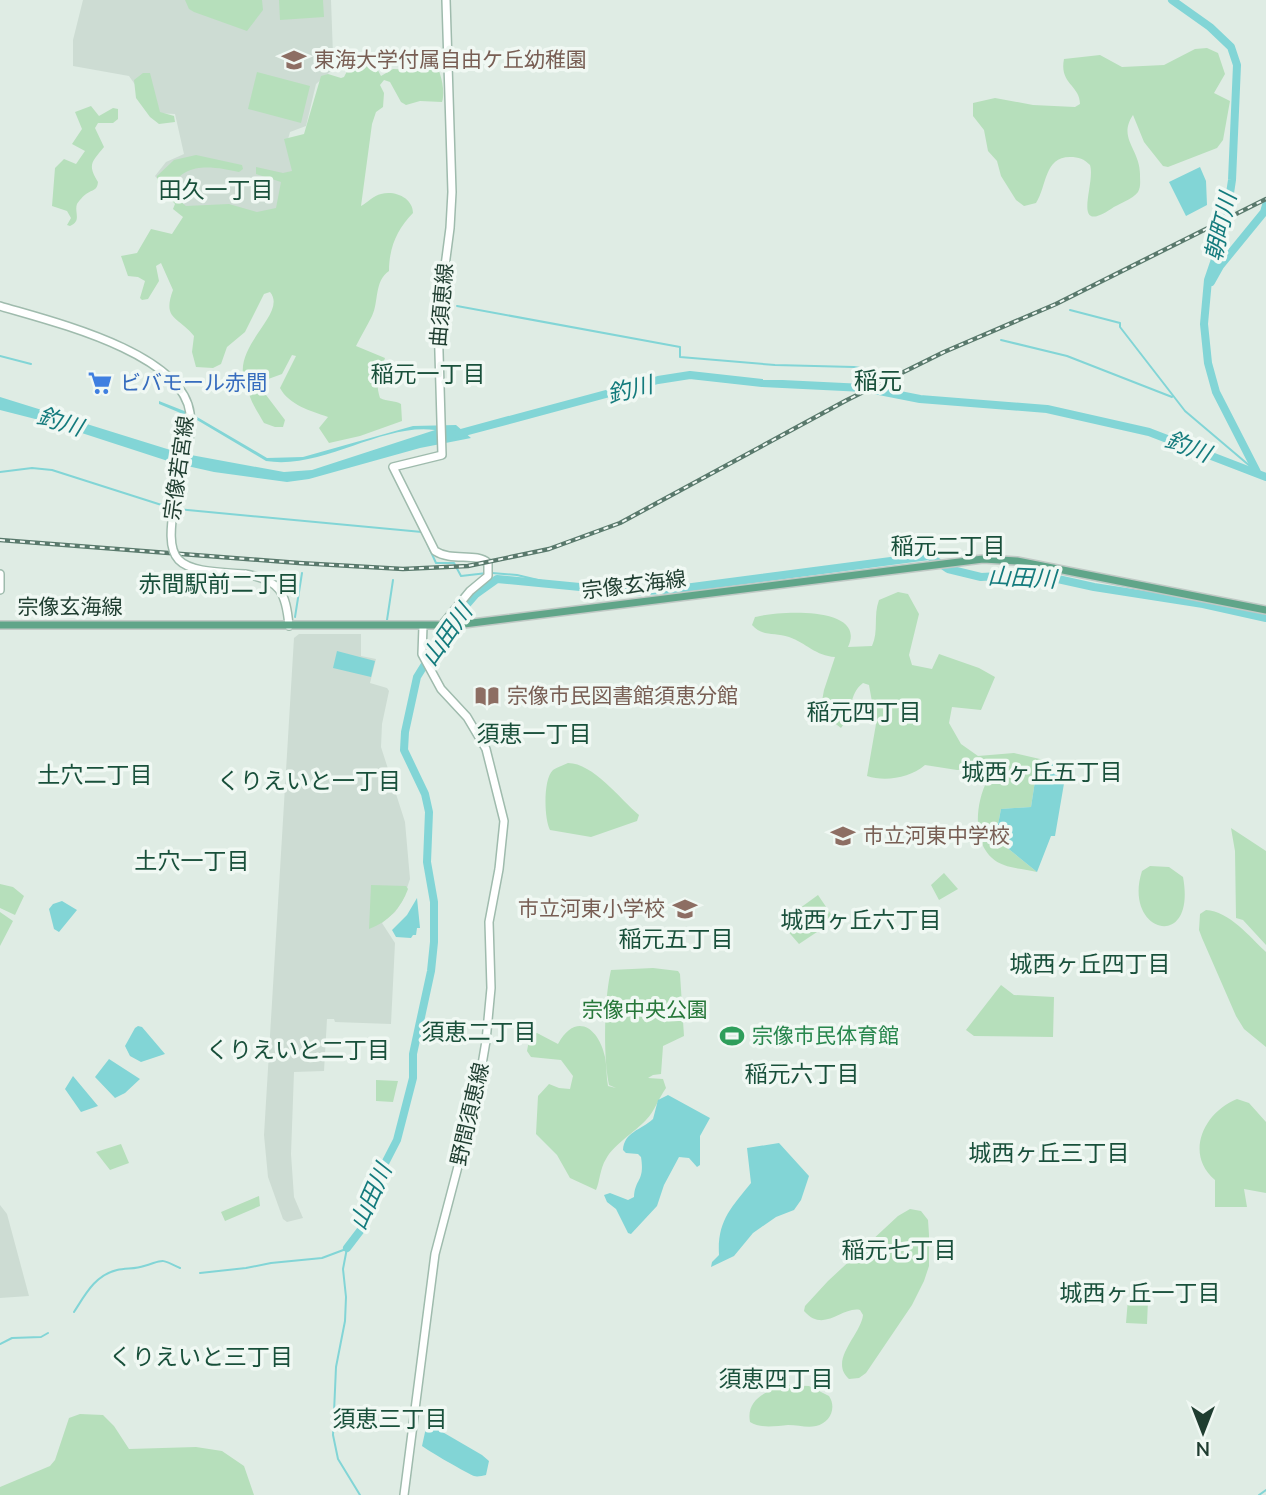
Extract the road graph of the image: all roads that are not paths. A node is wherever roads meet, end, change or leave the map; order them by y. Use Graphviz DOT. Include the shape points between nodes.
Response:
graph roads {
  1 [pos="446,0"];
  2 [pos="0,306"];
  3 [pos="0,574"];
  4 [pos="0,590"];
  5 [pos="1266,610"];
  6 [pos="0,625"];
  7 [pos="443,625"];
  8 [pos="289,626"];
  9 [pos="423,626"];
  10 [pos="404,1495"];
  1 -- 7 [label="main road, 曲須恵線" via="452,192 438,319 442,455 393,467 435,551 488,563 488,573"];
  2 -- 8 [label="main road, 宗像若宮線, bridge" via="144,358 175,382 190,414 170,540 177,557 196,570 266,579 281,591"];
  3 -- 4 [label="main road"];
  5 -- 7 [label="main road, 宗像玄海線" via="1017,561 983,559"];
  6 -- 8 [label="main road, 宗像玄海線"];
  7 -- 9 [label="main road, 宗像玄海線"];
  8 -- 9 [label="main road, 宗像玄海線"];
  9 -- 10 [label="main road, 野間須恵線" via="423,656 441,689 474,727 486,749 504,821 489,922 491,988 486,1041 477,1094 435,1254"];
}
